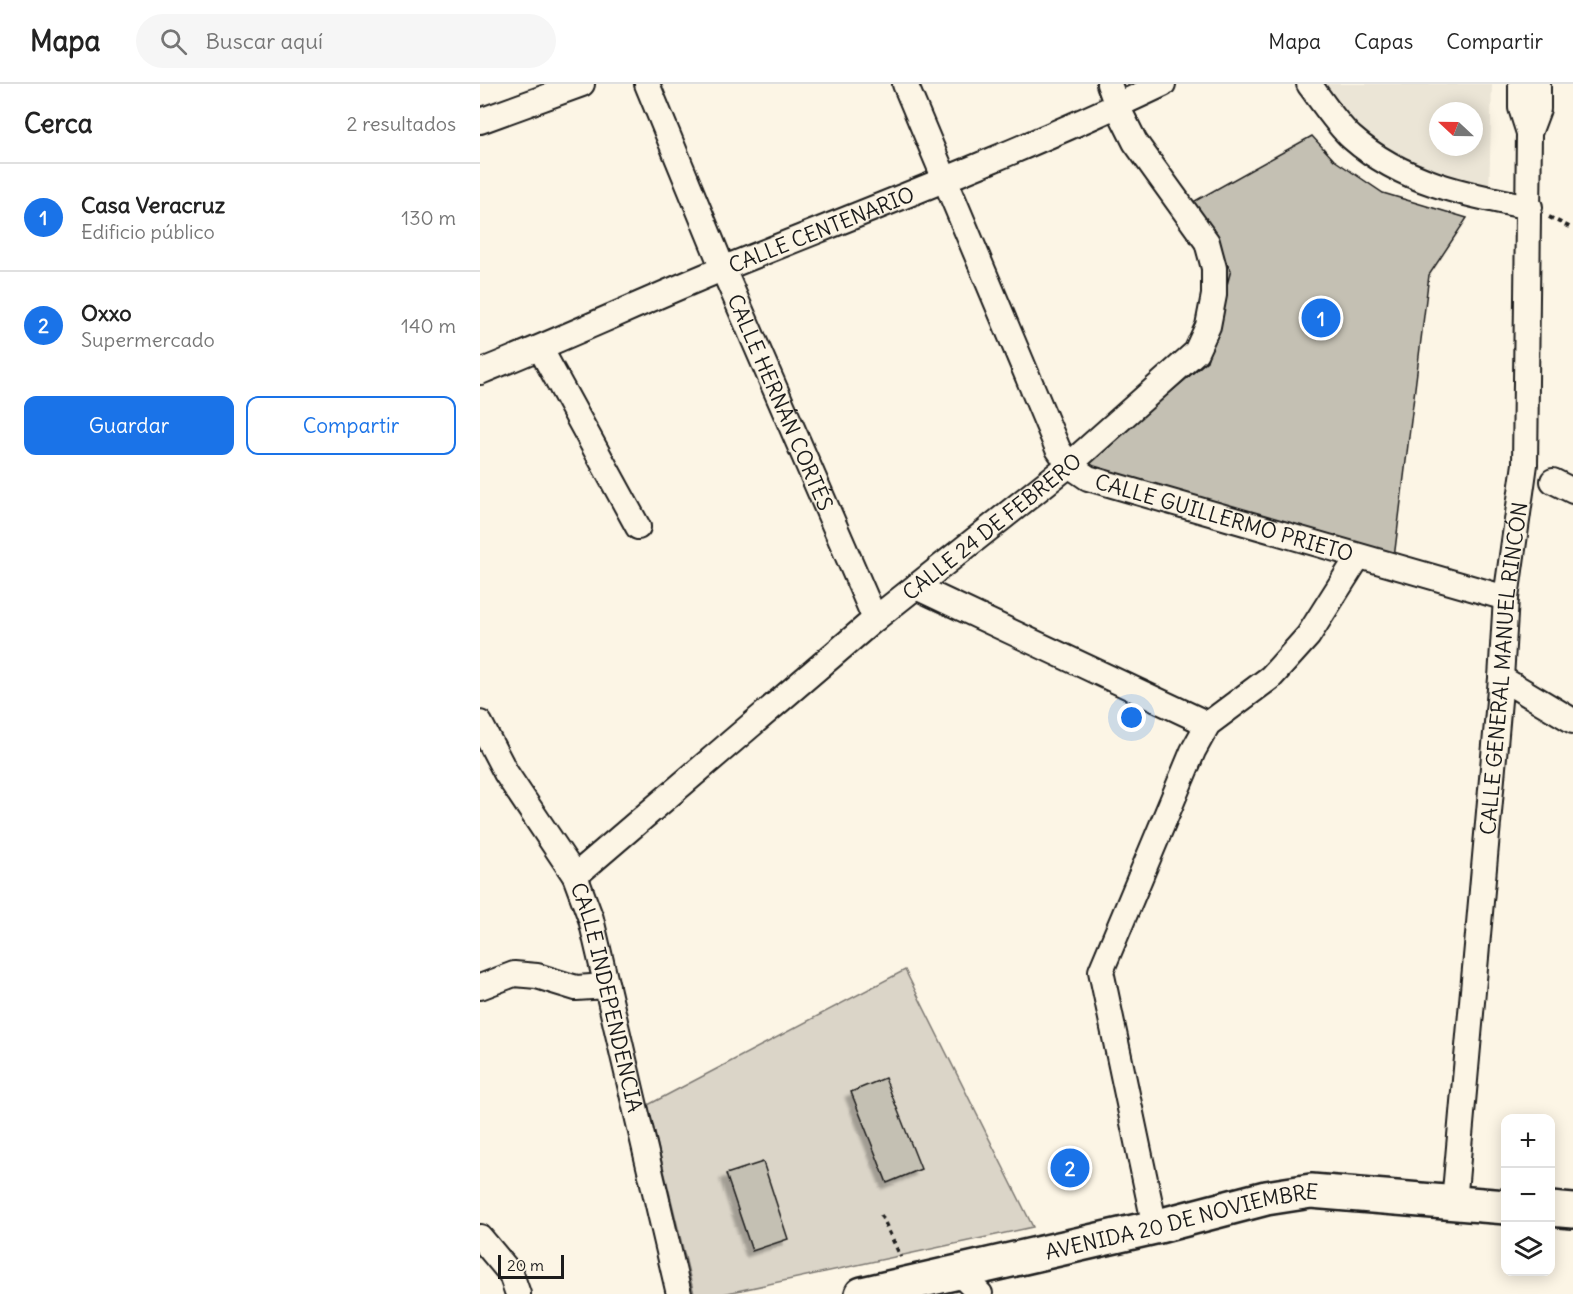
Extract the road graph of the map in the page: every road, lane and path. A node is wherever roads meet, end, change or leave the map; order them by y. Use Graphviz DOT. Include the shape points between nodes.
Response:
graph roads {
  1 [pos="582,84"];
  2 [pos="647,84"];
  3 [pos="905,84"];
  4 [pos="1163,84"];
  5 [pos="1309,84"];
  6 [pos="1521,84"];
  7 [pos="1538,84"];
  8 [pos="1113,95"];
  9 [pos="480,121"];
  10 [pos="1529,134"];
  11 [pos="945,179"];
  12 [pos="1530,207"];
  13 [pos="723,269"];
  14 [pos="540,348"];
  15 [pos="480,372"];
  16 [pos="1069,465"];
  17 [pos="638,527"];
  18 [pos="1358,556"];
  19 [pos="916,587"];
  20 [pos="1506,598"];
  21 [pos="875,619"];
  22 [pos="1501,678"];
  23 [pos="1573,721"];
  24 [pos="480,723"];
  25 [pos="1208,724"];
  26 [pos="575,876"];
  27 [pos="607,986"];
  28 [pos="480,987"];
  29 [pos="1454,1203"];
  30 [pos="1501,1206"];
  31 [pos="1555,1209"];
  32 [pos="1573,1211"];
  33 [pos="881,1215"];
  34 [pos="1155,1227"];
  35 [pos="480,1237"];
  36 [pos="913,1282"];
  37 [pos="969,1283"];
  38 [pos="518,1294"];
  39 [pos="679,1294"];
  40 [pos="862,1294"];
  1 -- 9 [label="street"];
  2 -- 13 [label="street, CALLE HERNÁN CORTÉS"];
  3 -- 11 [label="street, CALLE GUILLERMO PRIETO"];
  4 -- 8 [label="street, CALLE CENTENARIO"];
  5 -- 12 [label="street" via="1351,137 1390,165 1429,184"];
  6 -- 10 [label="street, CALLE GENERAL MANUEL RINCÓN" via="1521,108"];
  7 -- 10 [label="street, CALLE GENERAL MANUEL RINCÓN" via="1538,109"];
  8 -- 11 [label="street, CALLE CENTENARIO"];
  8 -- 16 [label="street, CALLE 24 DE FEBRERO" via="1135,142 1206,242 1214,268 1214,296 1208,326 1196,352"];
  10 -- 12 [label="street, CALLE GENERAL MANUEL RINCÓN"];
  11 -- 13 [label="street, CALLE CENTENARIO"];
  11 -- 16 [label="street, CALLE GUILLERMO PRIETO" via="1058,449"];
  12 -- 20 [label="street, CALLE GENERAL MANUEL RINCÓN" via="1525,464"];
  13 -- 14 [label="street, CALLE CENTENARIO"];
  13 -- 21 [label="street, CALLE HERNÁN CORTÉS"];
  14 -- 15 [label="street, CALLE CENTENARIO"];
  14 -- 17 [label="street"];
  16 -- 18 [label="street, CALLE GUILLERMO PRIETO" via="1088,478"];
  16 -- 19 [label="street, CALLE 24 DE FEBRERO"];
  18 -- 20 [label="street, CALLE GUILLERMO PRIETO"];
  18 -- 25 [label="street" via="1308,636 1271,677"];
  19 -- 21 [label="street, CALLE 24 DE FEBRERO"];
  19 -- 25 [label="street"];
  20 -- 22 [label="street, CALLE GENERAL MANUEL RINCÓN"];
  21 -- 26 [label="street, CALLE 24 DE FEBRERO"];
  22 -- 23 [label="street"];
  22 -- 29 [label="street, CALLE GENERAL MANUEL RINCÓN"];
  24 -- 26 [label="street, CALLE INDEPENDENCIA" via="506,773"];
  25 -- 34 [label="street" via="1192,751 1101,971"];
  26 -- 27 [label="street, CALLE INDEPENDENCIA" via="591,919"];
  27 -- 28 [label="street" via="576,988 537,976 514,974"];
  27 -- 39 [label="street, CALLE INDEPENDENCIA"];
  29 -- 30 [label="main road, AVENIDA 20 DE NOVIEMBRE"];
  29 -- 34 [label="main road, AVENIDA 20 DE NOVIEMBRE" via="1311,1191 1266,1198"];
  31 -- 32 [label="main road"];
  33 -- 36 [label="path"];
  34 -- 37 [label="main road, AVENIDA 20 DE NOVIEMBRE"];
  35 -- 38 [label="street" via="512,1274"];
  36 -- 37 [label="main road, AVENIDA 20 DE NOVIEMBRE"];
  36 -- 40 [label="main road, AVENIDA 20 DE NOVIEMBRE"];
}
